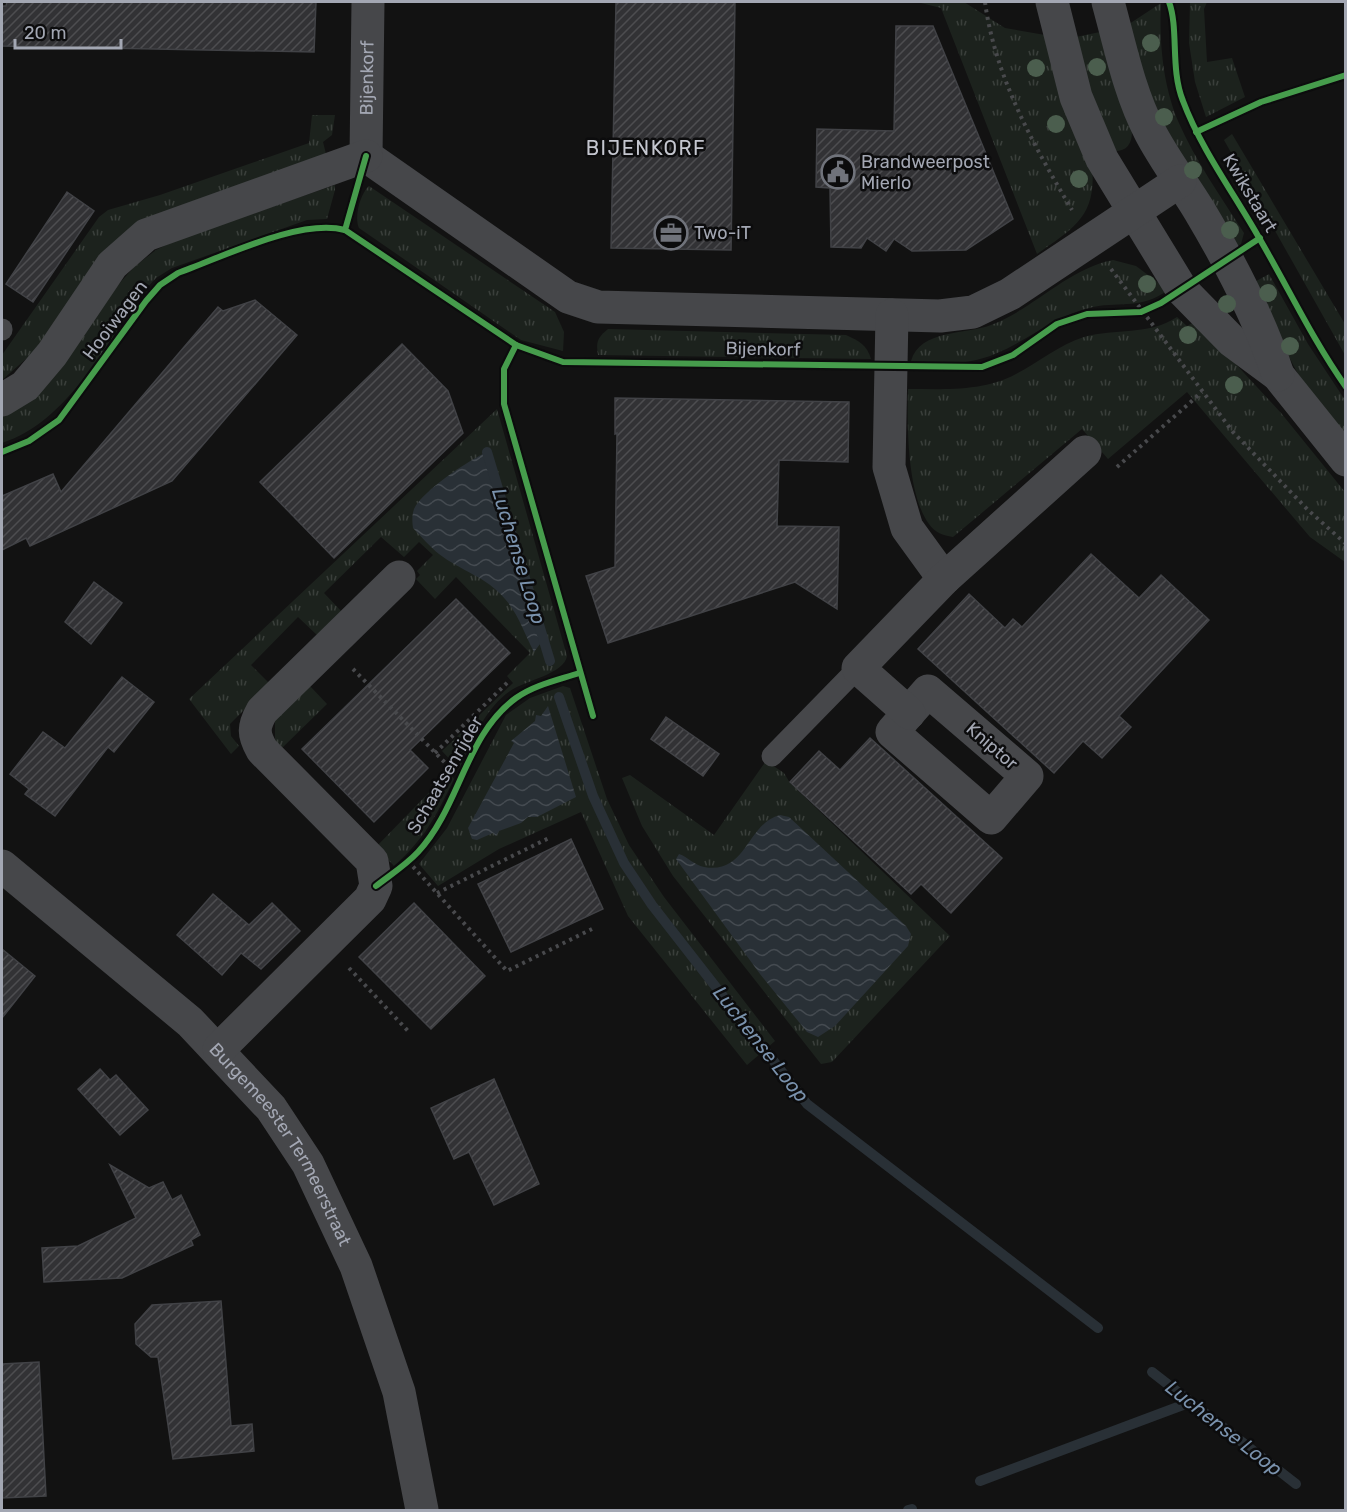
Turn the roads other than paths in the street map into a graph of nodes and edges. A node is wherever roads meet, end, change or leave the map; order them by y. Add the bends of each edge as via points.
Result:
1 (368, 2) edge
2 (1052, 2) edge
3 (1108, 2) edge
4 (366, 156) junction
5 (1180, 181) junction
6 (1134, 213) junction
7 (892, 315) junction
8 (1278, 375) junction
9 (2, 400) edge
10 (1085, 452) dead end
11 (1346, 460) edge
12 (399, 577) dead end
13 (944, 579) junction
14 (858, 669) junction
15 (909, 713) dead end
16 (772, 756) dead end
17 (2, 866) edge
18 (219, 1049) junction
19 (422, 1510) edge

1 - 4 street, Bijenkorf
2 - 6 street via 1076,97 1102,159
3 - 5 street via 1133,93 1150,132
4 - 7 street, Bijenkorf via 568,297 598,308
4 - 9 street, Hooiwagen via 146,236 112,265 52,354 25,386
5 - 6 street, Bijenkorf
5 - 8 street via 1262,328
6 - 7 street, Bijenkorf via 1010,294 973,312
6 - 8 street via 1182,290 1232,341
7 - 13 street via 889,467 907,528
8 - 11 street
10 - 13 street
12 - 18 street via 262,711 255,723 254,736 262,750 372,861 376,886 370,899
13 - 14 street
14 - 15 street
14 - 16 lane
17 - 18 street, Burgemeester Termeerstraat
18 - 19 street, Burgemeester Termeerstraat via 271,1108 308,1164 356,1266 399,1392

